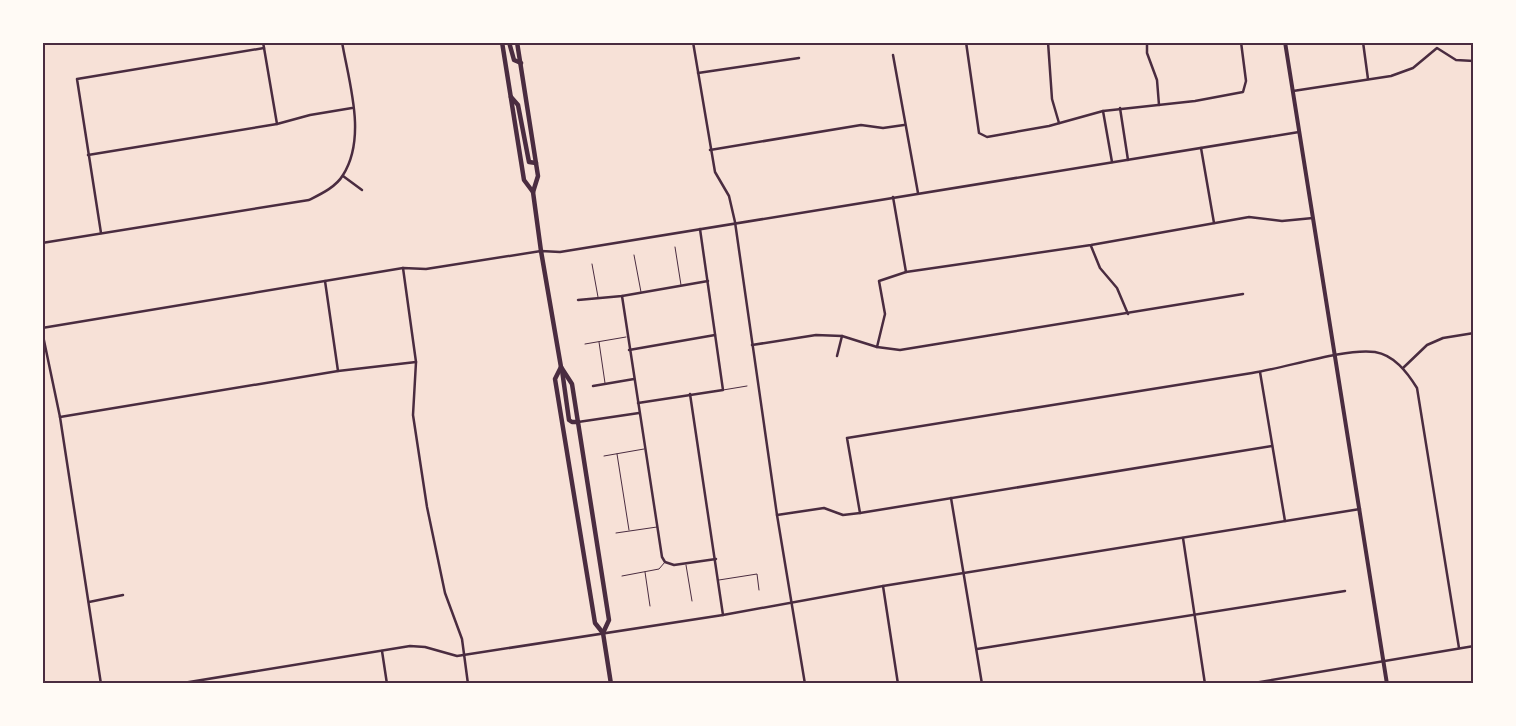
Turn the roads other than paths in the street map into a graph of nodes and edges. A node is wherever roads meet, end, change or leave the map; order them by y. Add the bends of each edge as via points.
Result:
1 (263, 42) edge
2 (342, 42) edge
3 (502, 42) edge
4 (509, 42) edge
5 (517, 42) edge
6 (693, 42) edge
7 (966, 42) edge
8 (1048, 42) edge
9 (1147, 42) edge
10 (1241, 42) edge
11 (1285, 42) edge
12 (1363, 42) edge
13 (1440, 42) edge
14 (264, 48) junction
15 (1437, 48) junction
16 (893, 55) dead end
17 (799, 58) dead end
18 (1474, 61) edge
19 (521, 63) junction
20 (698, 73) junction
21 (1368, 79) junction
22 (1293, 91) junction
23 (510, 95) junction
24 (1159, 105) junction
25 (353, 108) junction
26 (1120, 108) junction
27 (1103, 111) junction
28 (277, 124) junction
29 (1059, 124) junction
30 (904, 125) junction
31 (1299, 132) junction
32 (1201, 148) junction
33 (710, 150) junction
34 (88, 155) junction
35 (1128, 160) junction
36 (1112, 162) junction
37 (536, 163) junction
38 (343, 176) junction
39 (362, 190) dead end
40 (533, 192) junction
41 (918, 193) junction
42 (893, 197) junction
43 (1314, 218) junction
44 (735, 222) junction
45 (1214, 223) junction
46 (700, 229) junction
47 (101, 233) junction
48 (42, 243) edge
49 (1091, 245) junction
50 (675, 248) dead end
51 (542, 251) junction
52 (634, 255) dead end
53 (592, 264) dead end
54 (403, 268) junction
55 (906, 272) junction
56 (325, 281) junction
57 (708, 281) junction
58 (681, 286) junction
59 (641, 292) junction
60 (1243, 294) dead end
61 (622, 296) junction
62 (598, 298) junction
63 (578, 300) dead end
64 (1128, 314) junction
65 (42, 329) edge
66 (1474, 333) edge
67 (715, 335) junction
68 (842, 336) junction
69 (627, 337) junction
70 (599, 342) junction
71 (585, 344) dead end
72 (752, 345) junction
73 (877, 347) junction
74 (629, 350) junction
75 (837, 356) dead end
76 (1336, 356) junction
77 (416, 362) junction
78 (561, 367) junction
79 (1403, 368) junction
80 (338, 371) junction
81 (1260, 372) junction
82 (634, 379) junction
83 (605, 384) junction
84 (592, 386) dead end
85 (748, 386) dead end
86 (723, 390) junction
87 (690, 394) junction
88 (638, 402) junction
89 (639, 413) junction
90 (60, 417) junction
91 (578, 422) junction
92 (1272, 446) junction
93 (645, 449) junction
94 (617, 454) junction
95 (604, 456) dead end
96 (952, 498) junction
97 (1360, 509) junction
98 (860, 513) junction
99 (777, 516) junction
100 (1285, 522) junction
101 (658, 527) junction
102 (629, 530) junction
103 (616, 533) dead end
104 (1183, 538) junction
105 (716, 559) junction
106 (665, 562) junction
107 (686, 564) junction
108 (645, 572) junction
109 (964, 574) junction
110 (622, 576) dead end
111 (718, 581) junction
112 (883, 586) junction
113 (760, 590) dead end
114 (1345, 591) dead end
115 (123, 595) dead end
116 (692, 601) dead end
117 (89, 602) junction
118 (792, 604) junction
119 (650, 606) dead end
120 (723, 615) junction
121 (1194, 615) junction
122 (603, 634) junction
123 (1474, 646) edge
124 (1459, 648) junction
125 (977, 649) junction
126 (382, 651) junction
127 (464, 655) junction
128 (1384, 660) junction
129 (101, 684) edge
130 (177, 684) edge
131 (387, 684) edge
132 (468, 684) edge
133 (611, 684) edge
134 (805, 684) edge
135 (898, 684) edge
136 (982, 684) edge
137 (1205, 684) edge
138 (1248, 684) edge
139 (1387, 684) edge

1 - 14 street
2 - 25 street
3 - 23 main road
4 - 19 main road via 514,60
5 - 19 main road
6 - 20 street
7 - 29 street via 982,136
8 - 29 street via 1052,99
9 - 24 street via 1147,53 1157,80
10 - 24 street via 1246,88 1239,93
11 - 22 street
12 - 21 street
13 - 15 street
14 - 28 street
14 - 34 street via 77,79
15 - 18 street via 1456,60
15 - 21 street via 1413,68 1391,76
16 - 30 street
17 - 20 street
19 - 37 main road
20 - 33 street
21 - 22 street
22 - 31 street
23 - 37 main road via 518,105 528,162
23 - 40 main road via 524,180
24 - 26 street
25 - 28 street
25 - 38 street via 355,137
26 - 27 street
26 - 35 street
27 - 29 street
27 - 36 street
28 - 34 street
30 - 33 street via 883,128 861,125
30 - 41 street
31 - 32 street
31 - 43 street
32 - 35 street
32 - 45 street
33 - 44 street via 715,172 729,196
34 - 47 street
35 - 36 street
36 - 41 street
37 - 40 main road via 538,176
38 - 39 street
38 - 47 street via 309,200
40 - 51 main road
41 - 42 street
42 - 44 street
42 - 55 street
43 - 45 street via 1282,222 1250,217
43 - 76 street
44 - 46 street
44 - 72 street
45 - 49 street
46 - 51 street via 560,252
46 - 57 street
47 - 48 street
49 - 55 street
49 - 64 street via 1100,268 1117,288
50 - 58 lane
51 - 54 street via 426,269
51 - 78 main road
52 - 59 lane
53 - 62 lane
54 - 56 street
54 - 77 street
55 - 73 street via 878,281 885,314
56 - 65 street
56 - 80 street
57 - 58 street
57 - 67 street
58 - 59 street
59 - 61 street
60 - 64 street
61 - 62 street
61 - 69 street
62 - 63 street
64 - 73 street via 900,350
65 - 90 street
66 - 79 street via 1443,338 1427,345
67 - 74 street
67 - 86 street
68 - 72 street via 816,335
68 - 73 street
68 - 75 street
69 - 70 lane
69 - 74 street
70 - 71 lane
70 - 83 lane
72 - 99 street
74 - 82 street
76 - 79 street via 1363,351 1377,353
76 - 81 street
76 - 97 street
77 - 80 street
77 - 127 street via 413,414 427,506 445,593 462,639
78 - 91 main road via 572,384
78 - 91 main road via 569,420
78 - 122 main road via 555,379 595,623
79 - 124 street via 1417,388 1420,402
80 - 90 street
81 - 92 street
81 - 98 street via 847,438
82 - 83 street
82 - 88 street
83 - 84 street
85 - 86 lane
86 - 87 street
87 - 88 street
87 - 105 street
88 - 89 street
89 - 91 street
89 - 93 street
90 - 117 street
91 - 122 main road via 609,620
92 - 96 street
92 - 100 street
93 - 94 lane
93 - 101 street
94 - 95 lane
94 - 102 lane
96 - 98 street
96 - 109 street
97 - 100 street
97 - 128 street
98 - 99 street via 843,515 824,508
99 - 118 street
100 - 104 street
101 - 102 lane
101 - 106 street
102 - 103 lane
104 - 109 street
104 - 121 street
105 - 107 street
105 - 111 street
106 - 107 street
106 - 108 lane via 659,569
107 - 116 lane
108 - 110 lane
108 - 119 lane
109 - 112 street
109 - 125 street
111 - 113 lane via 757,574
111 - 120 street
112 - 118 street
112 - 135 street
114 - 121 street
115 - 117 street
117 - 129 street
118 - 120 street
118 - 134 street
120 - 122 street
121 - 125 street
121 - 137 street
122 - 127 street
122 - 133 main road
123 - 124 street
124 - 128 street
125 - 136 street
126 - 127 street via 419,646 449,656
126 - 130 street
126 - 131 street
127 - 132 street
128 - 138 street
128 - 139 street

